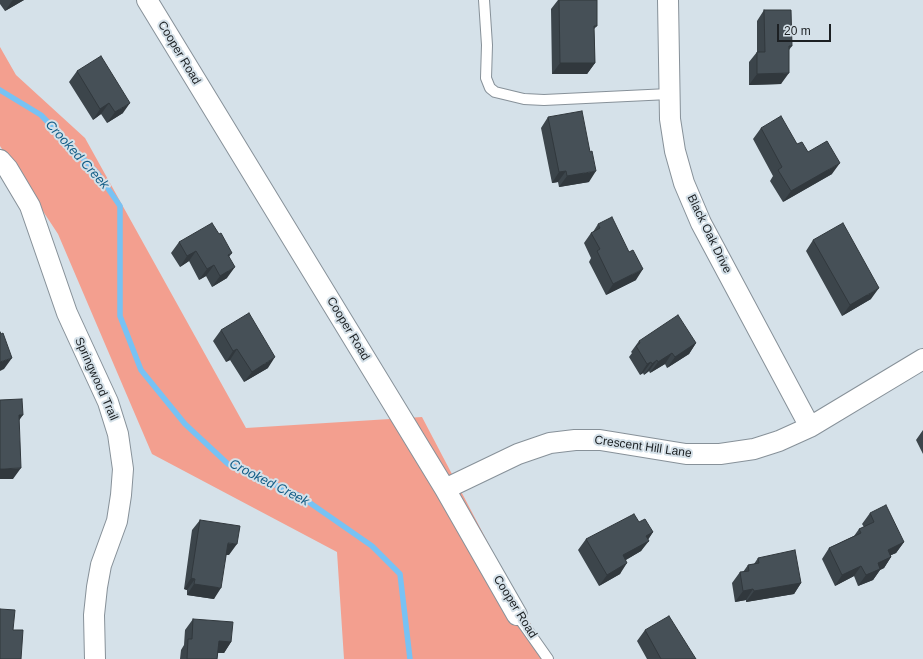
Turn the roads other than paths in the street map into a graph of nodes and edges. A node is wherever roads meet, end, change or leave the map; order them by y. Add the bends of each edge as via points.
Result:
1 (147, 0) edge
2 (484, 0) edge
3 (668, 0) edge
4 (669, 94) junction
5 (0, 160) edge
6 (923, 359) edge
7 (810, 427) junction
8 (445, 489) junction
9 (518, 615) joint
10 (95, 659) edge
11 (548, 659) edge

1 - 8 street, Cooper Road
2 - 4 lane via 486,78 490,88 495,92 524,99 544,100
3 - 4 street, Black Oak Drive
4 - 7 street, Black Oak Drive via 675,151 693,208
5 - 10 street, Springwood Trail via 30,206 67,313 108,402 118,434 122,460 122,495 97,587 94,615
6 - 7 street, Crescent Hill Lane
7 - 8 street, Crescent Hill Lane via 763,447 720,454 686,454 600,440 558,442 518,454
8 - 9 street, Cooper Road
9 - 11 lane, Cooper Road

